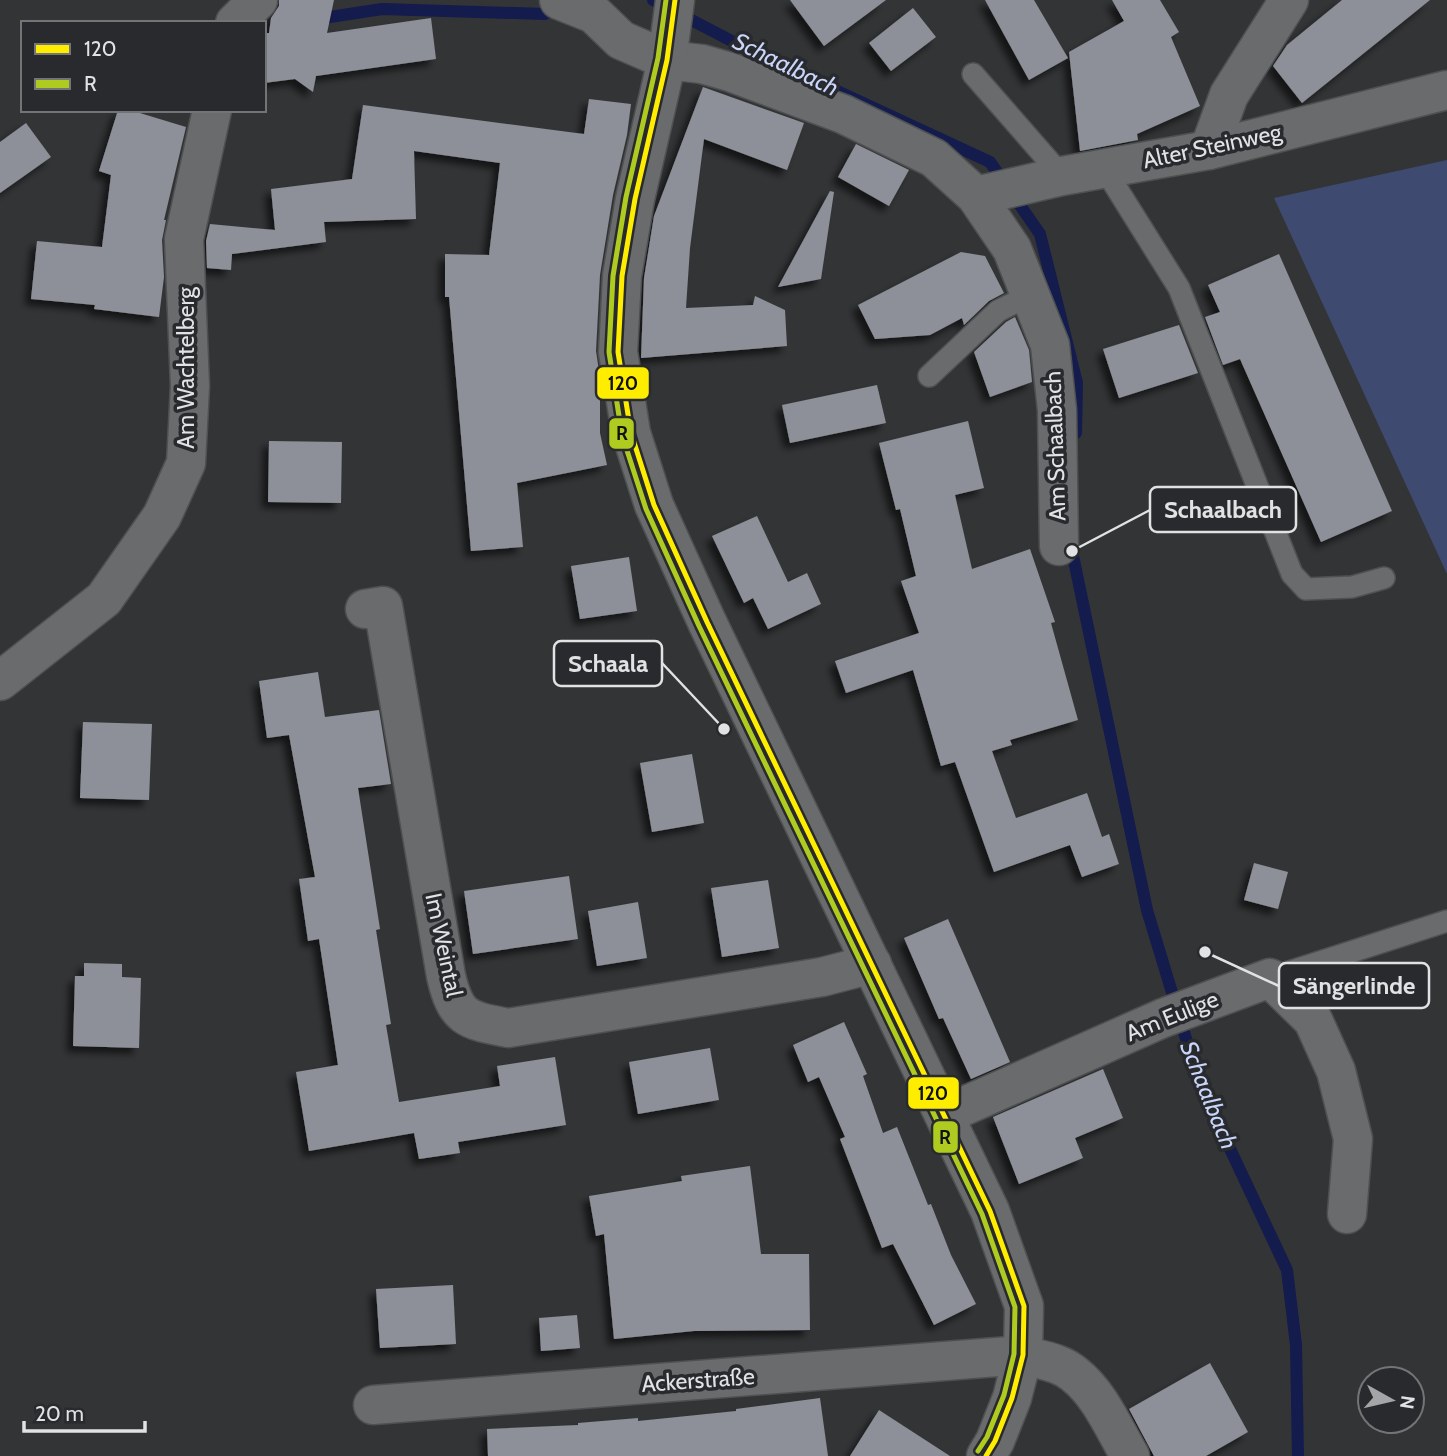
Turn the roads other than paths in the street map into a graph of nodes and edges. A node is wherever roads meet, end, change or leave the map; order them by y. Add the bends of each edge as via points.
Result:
1 (258, 0) edge
2 (559, 0) edge
3 (1289, 0) edge
4 (594, 7) edge
5 (237, 21) edge
6 (671, 29) edge
7 (973, 74) dead end
8 (1447, 90) edge
9 (212, 112) edge
10 (1209, 150) junction
11 (1104, 168) junction
12 (1053, 178) junction
13 (986, 194) junction
14 (1030, 295) junction
15 (929, 376) dead end
16 (1059, 546) dead end
17 (1384, 578) dead end
18 (365, 608) dead end
19 (0, 681) edge
20 (1447, 921) edge
21 (872, 964) junction
22 (1269, 978) junction
23 (944, 1115) junction
24 (1346, 1214) dead end
25 (1023, 1355) junction
26 (373, 1405) dead end
27 (986, 1456) edge
28 (1130, 1456) edge

1 - 5 street
2 - 4 street
3 - 10 street via 1230,96
4 - 6 street, Am Schaalbach via 621,40
6 - 13 street, Am Schaalbach via 702,64 843,114 934,158
6 - 21 street via 622,276 618,352 631,433 654,505
7 - 12 lane
8 - 10 street, Alter Steinweg
9 - 19 street, Am Wachtelberg via 184,239 190,386 186,463 162,516 104,599
10 - 11 street, Alter Steinweg
11 - 12 street, Alter Steinweg
11 - 17 lane via 1179,288 1292,574 1306,589 1352,587
12 - 13 street, Alter Steinweg
13 - 14 street, Am Schaalbach
14 - 15 lane via 998,311
14 - 16 street, Am Schaalbach via 1050,345 1057,410
18 - 21 street, Im Weintal via 383,606 446,976 452,1000 463,1014 509,1028 822,977
20 - 22 lane, Am Eulige
21 - 23 street
22 - 23 street, Am Eulige via 1163,1018
22 - 24 street via 1313,1020 1336,1071 1353,1139
23 - 25 street via 990,1211 1024,1306
25 - 26 street, Ackerstraße
25 - 27 street via 1012,1398
25 - 28 street, Ackerstraße via 1074,1373 1093,1394

